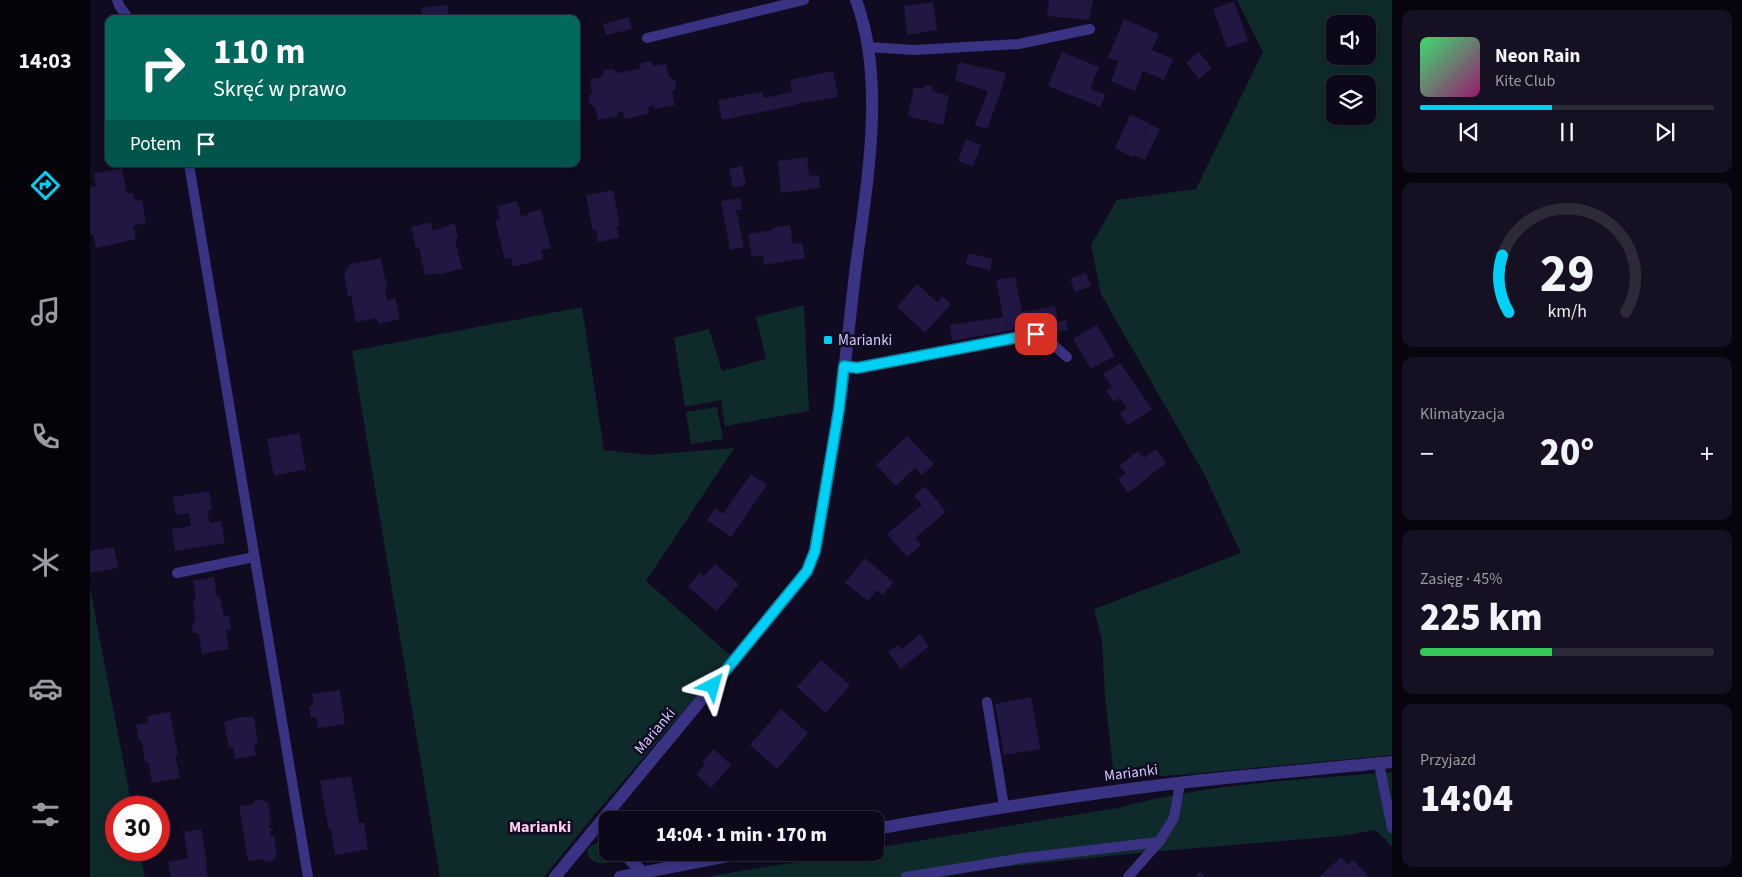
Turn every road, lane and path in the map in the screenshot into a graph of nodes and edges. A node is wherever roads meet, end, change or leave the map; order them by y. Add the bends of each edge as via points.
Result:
1 (117, 0) edge
2 (804, 0) edge
3 (856, 0) edge
4 (126, 15) edge
5 (1090, 29) dead end
6 (647, 38) dead end
7 (868, 48) junction
8 (189, 167) edge
9 (1067, 357) dead end
10 (844, 366) junction
11 (254, 557) junction
12 (177, 573) dead end
13 (987, 702) dead end
14 (1386, 763) edge
15 (1180, 783) junction
16 (618, 801) junction
17 (1004, 806) junction
18 (616, 811) edge
19 (884, 827) edge
20 (1392, 828) edge
21 (1159, 842) junction
22 (632, 861) edge
23 (701, 861) edge
24 (642, 872) junction
25 (308, 877) edge
26 (555, 877) edge
27 (620, 877) edge
28 (906, 877) edge
29 (1128, 877) edge

1 - 4 lane
2 - 6 lane
3 - 7 street, Marianki
5 - 7 lane via 1019,44 914,50
7 - 10 street, Marianki via 872,102 868,184
8 - 11 lane
9 - 10 lane via 1036,334 857,368
10 - 16 street, Marianki via 815,551 807,571
11 - 12 lane
11 - 25 lane
13 - 17 lane
14 - 15 street, Marianki
14 - 20 lane
15 - 17 street, Marianki
15 - 21 lane via 1174,818
16 - 18 street, Marianki
16 - 26 street, Marianki
17 - 19 street, Marianki
21 - 28 lane via 1023,858
21 - 29 lane
22 - 24 street
23 - 24 street
24 - 27 street

